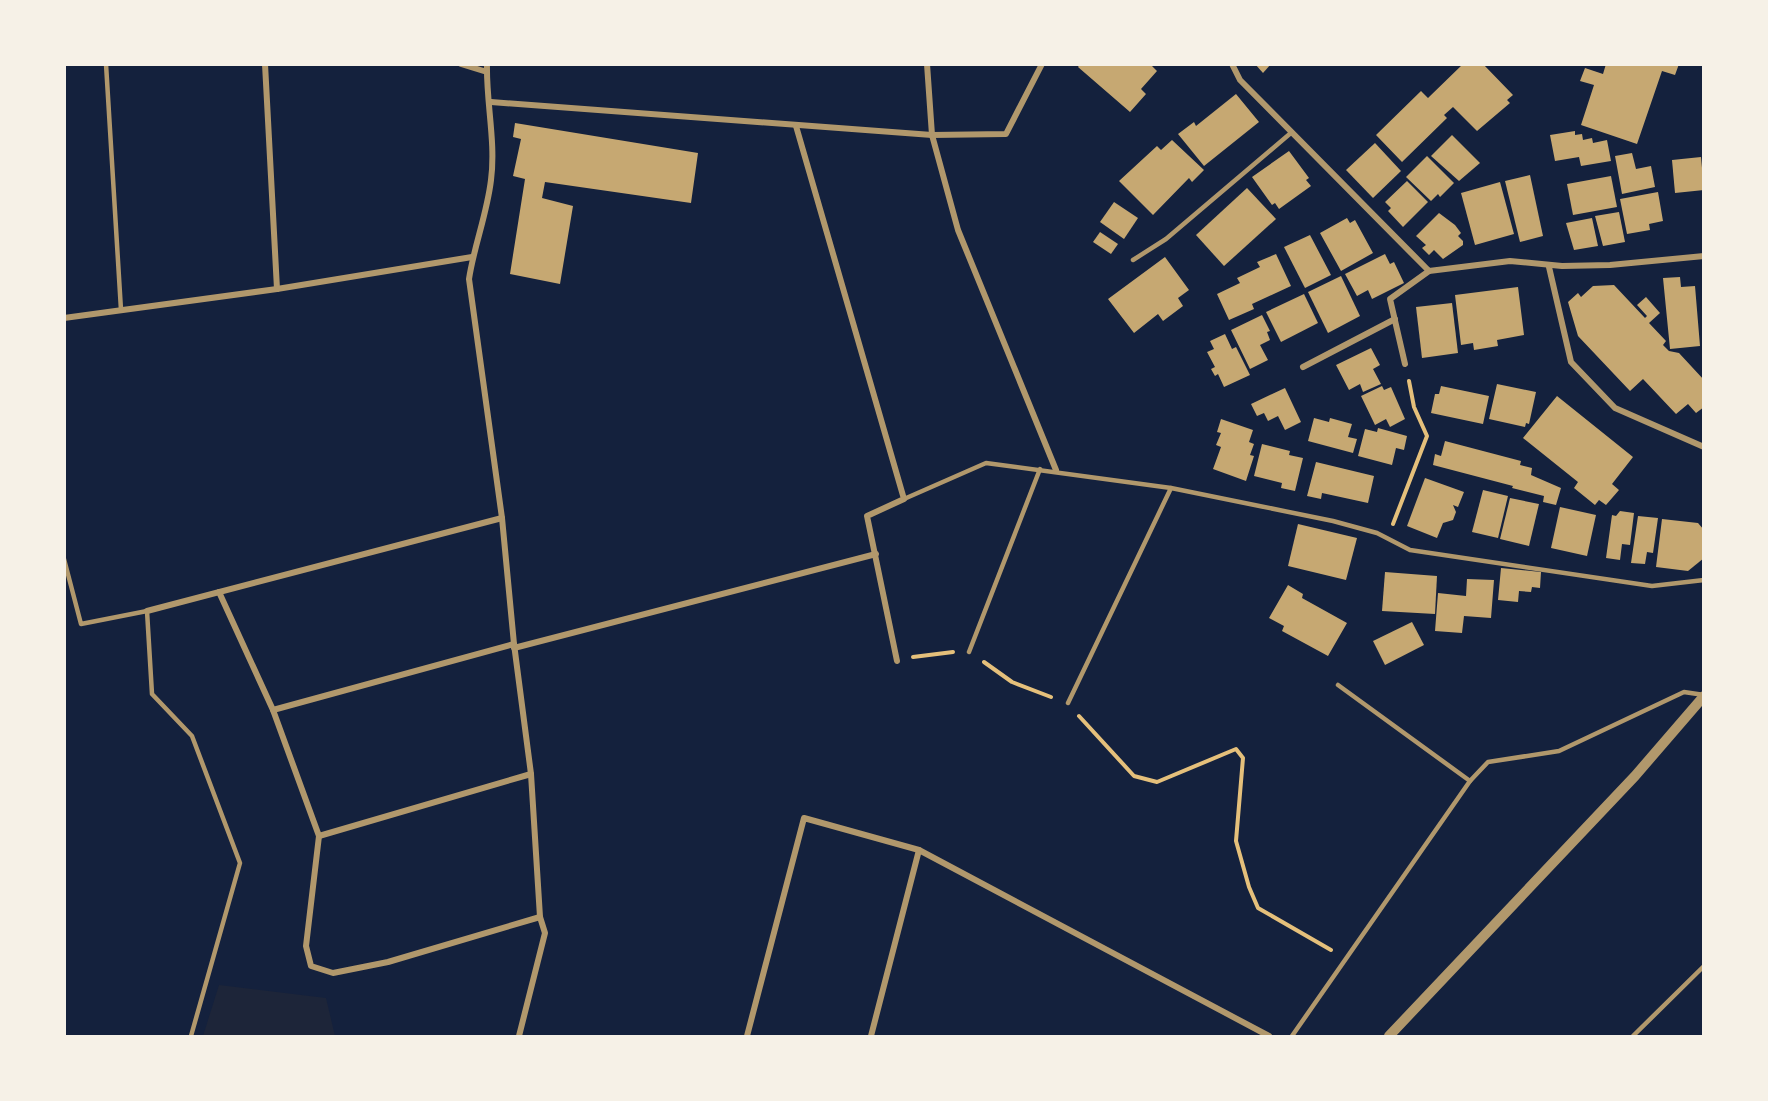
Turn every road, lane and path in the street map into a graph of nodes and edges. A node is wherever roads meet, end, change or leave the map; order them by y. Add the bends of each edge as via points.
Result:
1 (106, 64) edge
2 (265, 64) edge
3 (461, 64) edge
4 (927, 64) edge
5 (1042, 64) edge
6 (1232, 64) edge
7 (487, 68) edge
8 (491, 102) junction
9 (796, 126) junction
10 (1292, 132) junction
11 (932, 135) junction
12 (1704, 256) edge
13 (472, 257) junction
14 (1133, 260) dead end
15 (1549, 267) junction
16 (1429, 271) junction
17 (277, 289) junction
18 (121, 310) junction
19 (64, 318) edge
20 (1395, 319) junction
21 (1405, 364) joint
22 (1304, 367) dead end
23 (1704, 447) edge
24 (1040, 469) junction
25 (1056, 471) junction
26 (1171, 488) junction
27 (904, 499) junction
28 (502, 518) junction
29 (1388, 538) junction
30 (876, 554) junction
31 (64, 559) edge
32 (1704, 580) edge
33 (219, 592) junction
34 (147, 611) junction
35 (514, 646) junction
36 (969, 652) junction
37 (897, 661) joint
38 (1338, 685) dead end
39 (1704, 695) edge
40 (1068, 703) junction
41 (273, 710) junction
42 (531, 774) junction
43 (1470, 781) junction
44 (319, 836) junction
45 (919, 850) junction
46 (540, 917) junction
47 (1346, 958) junction
48 (1704, 966) edge
49 (190, 1036) edge
50 (519, 1036) edge
51 (747, 1036) edge
52 (871, 1036) edge
53 (1269, 1036) edge
54 (1292, 1036) edge
55 (1389, 1036) edge
56 (1633, 1036) edge

1 - 18 lane
2 - 17 street
3 - 7 street
4 - 11 street
5 - 11 street via 1006,135
6 - 10 street via 1240,80
7 - 8 street
8 - 9 street
8 - 13 street via 491,180
9 - 11 street
9 - 27 street
10 - 14 lane via 1166,238
10 - 16 street
11 - 25 street via 958,230
12 - 15 street
13 - 17 street
13 - 28 street via 469,279
15 - 16 street via 1510,261
15 - 23 street via 1571,363 1615,408
16 - 20 street via 1390,299
17 - 18 street
18 - 19 street
20 - 21 street
20 - 22 street
21 - 29 path via 1414,407 1427,436
24 - 25 lane
24 - 27 lane via 986,463
24 - 36 lane
25 - 26 lane
26 - 29 lane via 1333,521
26 - 40 lane
27 - 30 street via 867,516
28 - 33 street
28 - 35 street
29 - 32 lane via 1410,550 1652,586
30 - 35 street
30 - 37 street
31 - 34 lane via 81,624
33 - 34 street
33 - 41 street
34 - 49 lane via 152,694 192,736 240,863
35 - 41 street
35 - 42 street
36 - 37 path via 939,652
36 - 40 path via 1012,682
38 - 43 lane
39 - 43 lane via 1684,692 1559,751 1488,762
39 - 55 street via 1635,776
40 - 47 path via 1134,776 1157,782 1236,749 1243,758 1236,841 1258,908
41 - 44 street
42 - 44 street
42 - 46 street
43 - 47 lane
44 - 46 street via 306,946 311,966 333,973 388,962
45 - 51 street via 804,818
45 - 52 street
45 - 53 street
46 - 50 street via 545,933
47 - 54 lane
48 - 56 lane

